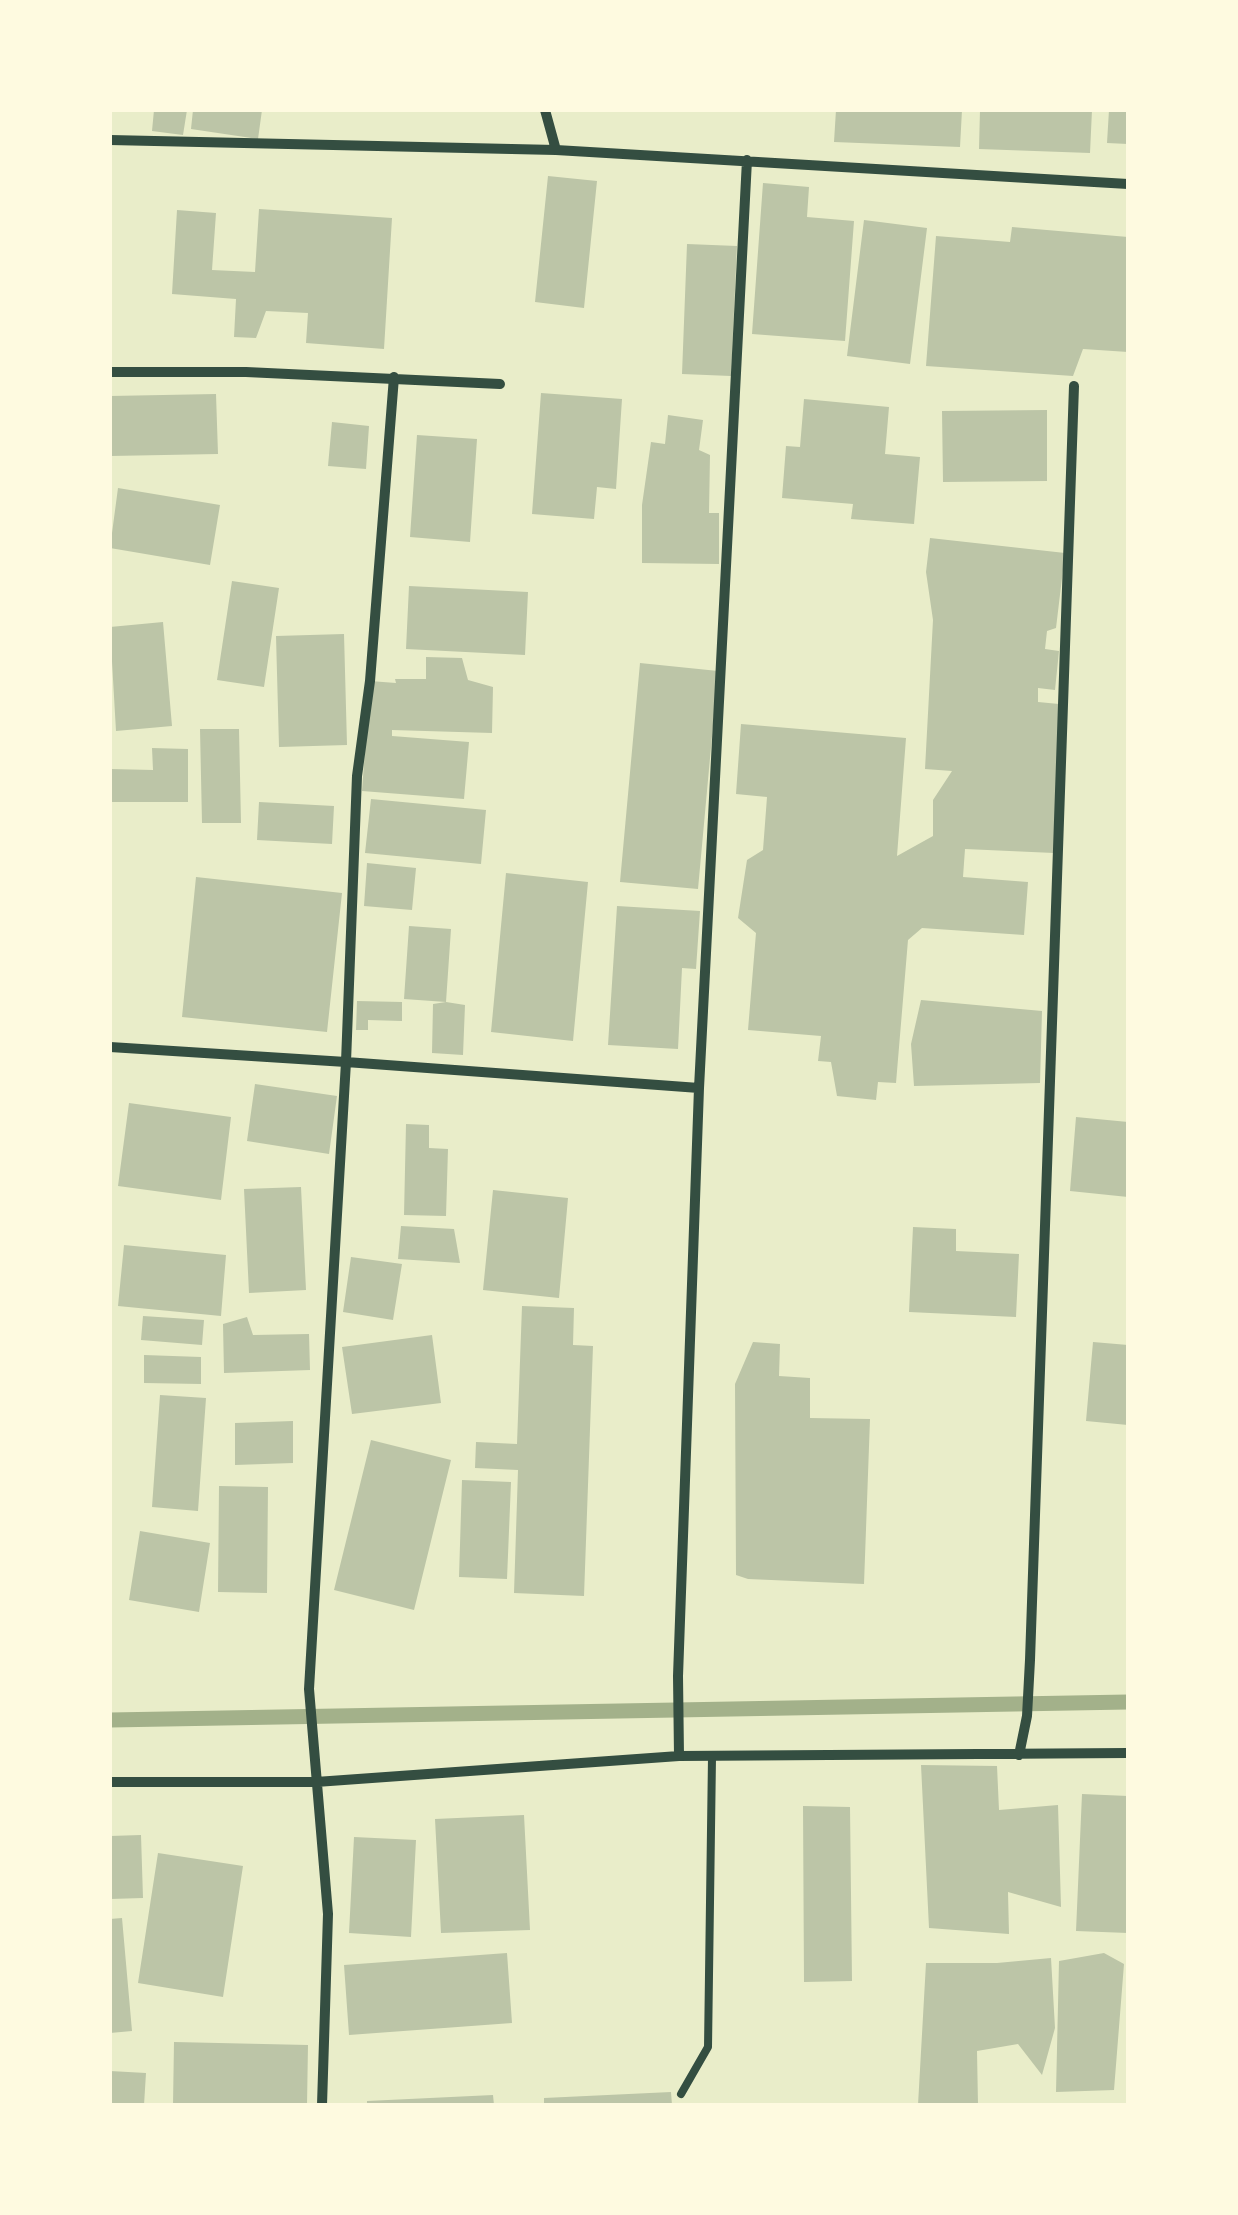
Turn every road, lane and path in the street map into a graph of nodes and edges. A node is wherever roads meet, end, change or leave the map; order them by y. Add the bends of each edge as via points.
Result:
1 (545, 110) edge
2 (110, 140) edge
3 (556, 150) junction
4 (747, 160) junction
5 (1128, 184) edge
6 (110, 372) edge
7 (394, 376) junction
8 (500, 384) dead end
9 (1074, 386) dead end
10 (110, 1046) edge
11 (346, 1062) junction
12 (699, 1088) junction
13 (1128, 1752) edge
14 (1019, 1755) junction
15 (680, 1756) junction
16 (712, 1757) junction
17 (110, 1782) edge
18 (316, 1782) junction
19 (681, 2094) dead end
20 (322, 2105) edge

1 - 3 street
2 - 3 street
3 - 4 street
4 - 5 street
4 - 12 street
6 - 7 street
7 - 8 street
7 - 11 street via 358,776
9 - 14 street via 1030,1660
10 - 11 street
11 - 12 street
11 - 18 street via 309,1690
12 - 15 street
13 - 14 street
14 - 16 street
15 - 16 street
15 - 18 street
16 - 19 lane via 708,2047
17 - 18 street
18 - 20 street via 328,1914

